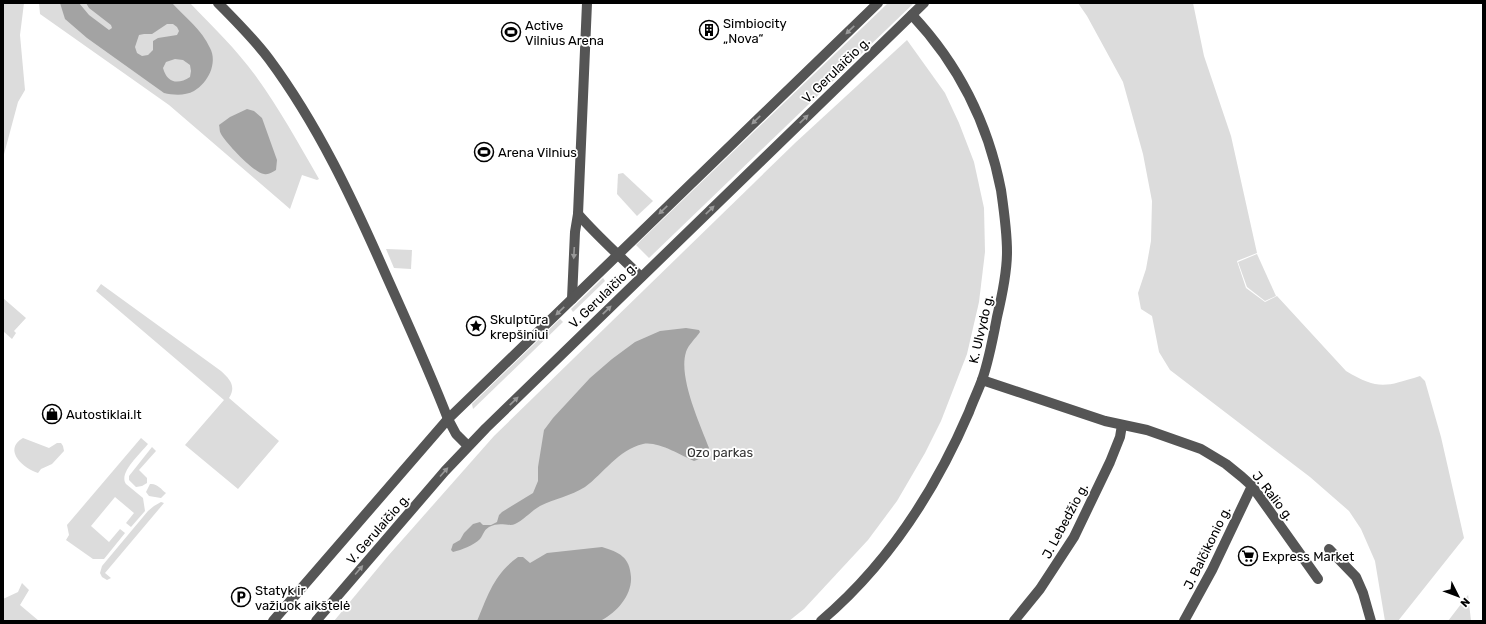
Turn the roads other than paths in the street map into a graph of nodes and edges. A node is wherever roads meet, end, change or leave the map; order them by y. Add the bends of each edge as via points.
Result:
1 (218, 3) edge
2 (587, 3) edge
3 (878, 3) edge
4 (924, 3) edge
5 (912, 15) junction
6 (578, 214) junction
7 (618, 254) junction
8 (641, 277) junction
9 (572, 299) junction
10 (982, 380) junction
11 (448, 419) junction
12 (1122, 424) junction
13 (468, 446) junction
14 (1252, 486) junction
15 (1330, 549) dead end
16 (1318, 579) dead end
17 (273, 621) edge
18 (316, 621) edge
19 (821, 621) edge
20 (1014, 621) edge
21 (1184, 621) edge
22 (1371, 621) edge

1 - 11 street via 255,42 281,76 340,176 372,242
2 - 6 street
3 -> 7 street, V. Gerulaičio g.
4 - 5 street, V. Gerulaičio g.
8 -> 5 street, V. Gerulaičio g.
5 - 10 street, K. Ulvydo g. via 951,63 973,102 997,171 1005,214 1007,252 1002,292
6 - 7 street via 596,235
6 -> 9 street
7 - 8 street
7 - 9 street, V. Gerulaičio g.
13 -> 8 street, V. Gerulaičio g.
9 -> 11 street, V. Gerulaičio g.
10 - 12 street, J. Ralio g. via 1105,421
10 - 19 street, K. Ulvydo g. via 956,442 929,493 902,533 863,581
11 - 13 street via 456,434
11 - 17 street, V. Gerulaičio g.
12 - 14 street, J. Ralio g. via 1201,449 1226,464
12 - 20 street, J. Lebedžio g. via 1120,437 1110,462 1074,537 1040,589
18 -> 13 street, V. Gerulaičio g.
14 - 16 street, J. Ralio g.
14 - 21 street, J. Balčikonio g. via 1212,570
15 - 22 street via 1356,577

